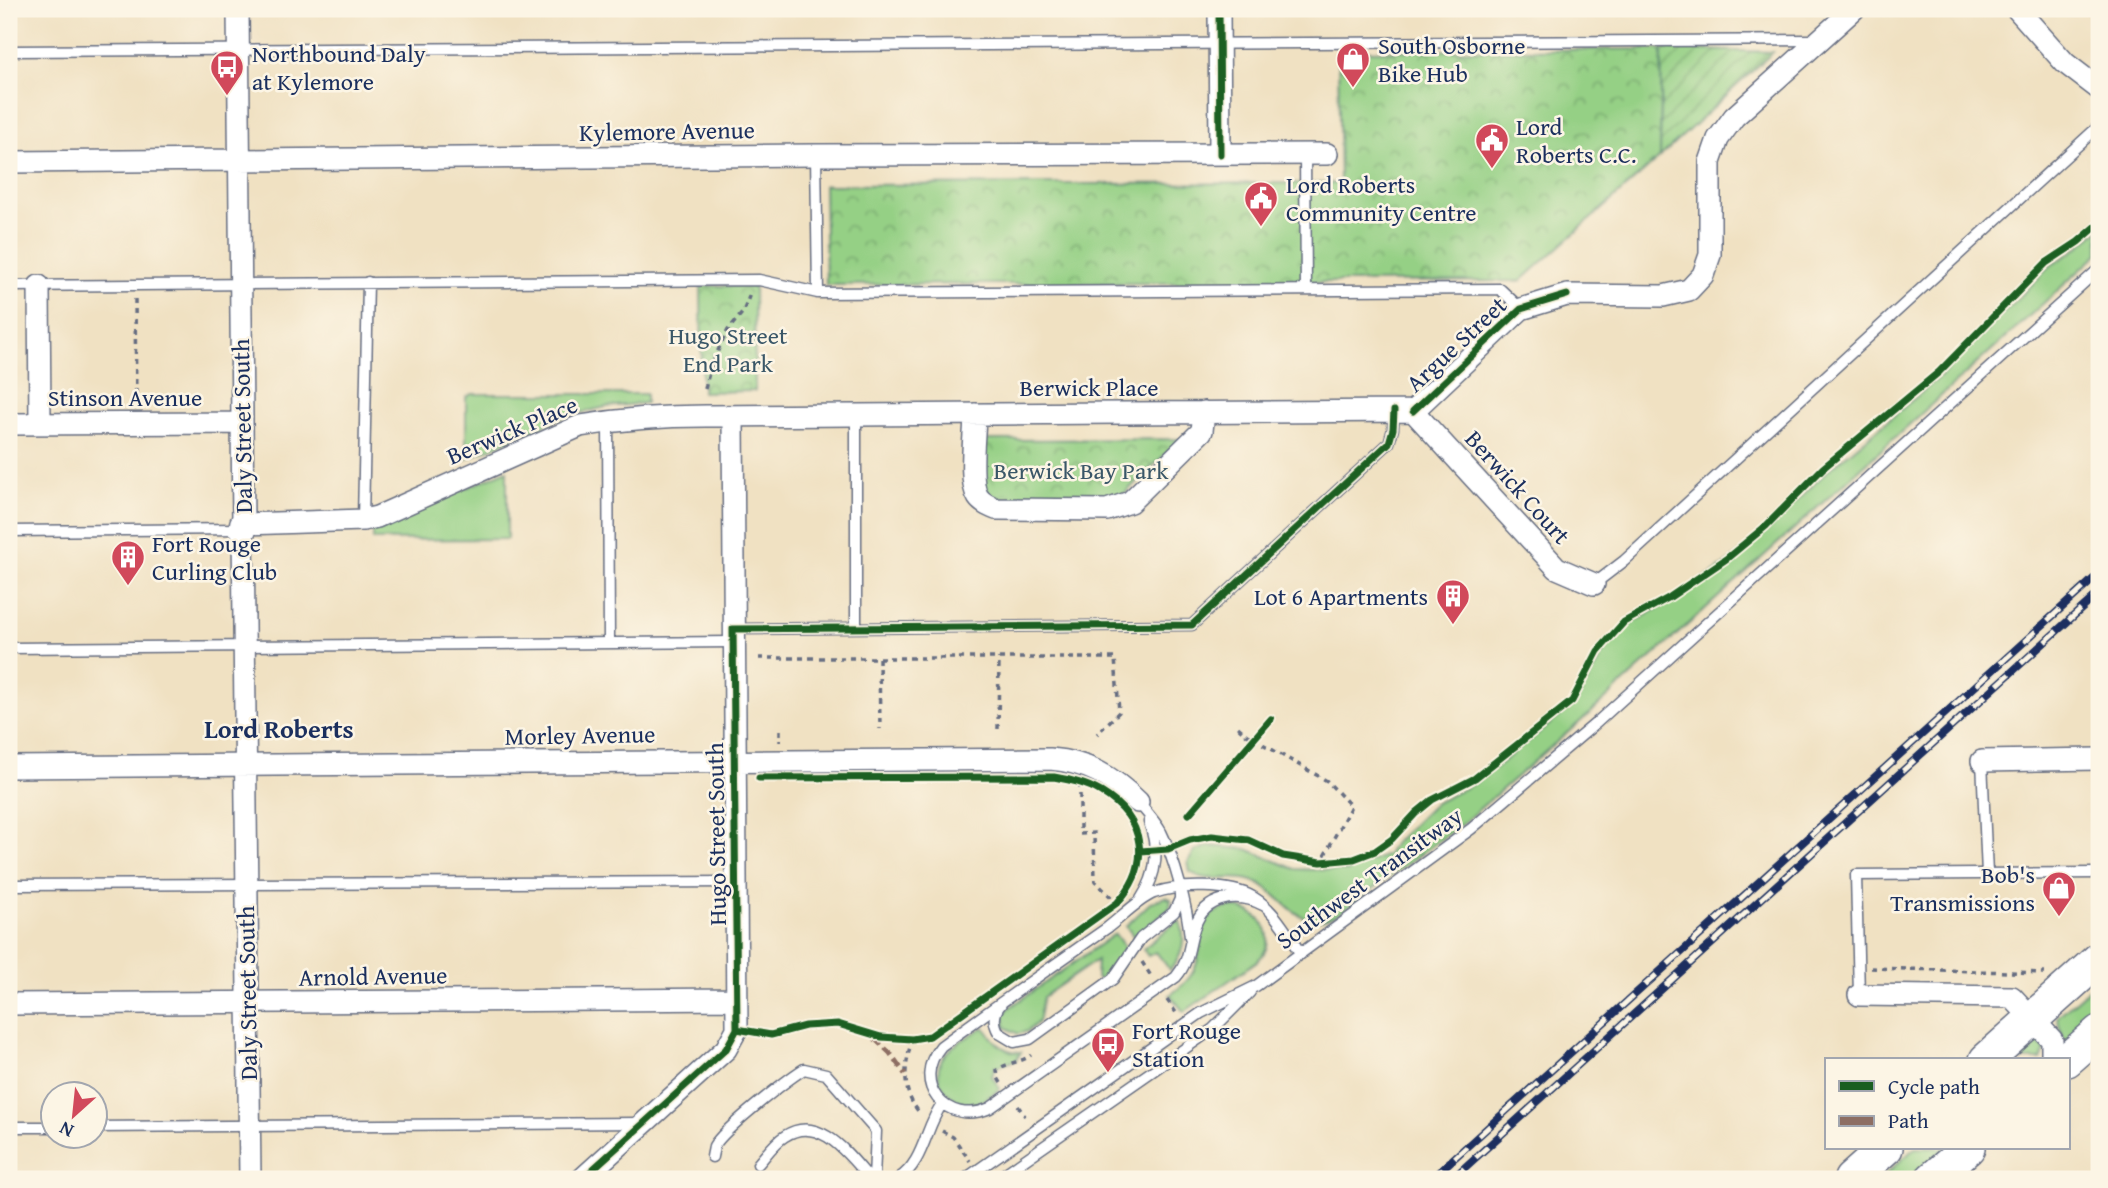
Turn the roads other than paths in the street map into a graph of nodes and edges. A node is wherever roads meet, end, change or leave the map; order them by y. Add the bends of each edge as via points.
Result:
1 (238, 9) edge
2 (1219, 9) edge
3 (1854, 9) edge
4 (2017, 9) edge
5 (1819, 40) junction
6 (1219, 42) junction
7 (238, 49) junction
8 (9, 51) edge
9 (2099, 89) edge
10 (2099, 126) edge
11 (1220, 154) junction
12 (1305, 154) junction
13 (1327, 154) dead end
14 (816, 155) junction
15 (9, 162) edge
16 (239, 162) junction
17 (2099, 268) edge
18 (368, 282) junction
19 (241, 285) junction
20 (9, 286) edge
21 (39, 286) junction
22 (1306, 290) junction
23 (818, 293) junction
24 (1521, 309) junction
25 (1404, 411) junction
26 (1204, 412) junction
27 (856, 414) junction
28 (975, 414) junction
29 (733, 416) junction
30 (608, 421) junction
31 (242, 423) junction
32 (9, 424) edge
33 (40, 424) junction
34 (363, 520) junction
35 (243, 527) junction
36 (9, 531) edge
37 (1594, 584) joint
38 (856, 627) junction
39 (734, 635) junction
40 (609, 642) junction
41 (245, 645) junction
42 (9, 648) edge
43 (736, 759) junction
44 (2099, 759) edge
45 (1982, 761) joint
46 (246, 766) junction
47 (9, 767) edge
48 (1138, 802) junction
49 (2099, 873) edge
50 (1987, 874) junction
51 (737, 882) junction
52 (246, 883) junction
53 (9, 885) edge
54 (1180, 889) junction
55 (1263, 905) junction
56 (1132, 909) junction
57 (1191, 943) junction
58 (1301, 954) junction
59 (2090, 967) edge
60 (1256, 986) junction
61 (1859, 995) joint
62 (737, 999) junction
63 (1003, 1001) junction
64 (9, 1004) edge
65 (248, 1004) junction
66 (2033, 1019) junction
67 (2099, 1032) edge
68 (1988, 1058) edge
69 (2052, 1058) edge
70 (2069, 1058) edge
71 (942, 1104) junction
72 (643, 1124) junction
73 (108, 1126) edge
74 (249, 1126) junction
75 (9, 1127) edge
76 (38, 1127) edge
77 (1884, 1150) edge
78 (1966, 1150) edge
79 (712, 1157) dead end
80 (758, 1164) dead end
81 (250, 1179) edge
82 (582, 1179) edge
83 (872, 1179) edge
84 (898, 1179) edge
85 (965, 1179) edge
86 (997, 1179) edge
87 (1851, 1179) edge
88 (1932, 1179) edge

1 - 7 street, Daly Street South
2 - 6 street
3 - 5 street, Argue Street
4 - 9 street via 2065,63
5 - 6 lane
5 - 24 street, Argue Street via 1734,117 1718,139 1710,162 1710,255 1703,275 1689,290 1663,296 1567,295
6 - 7 lane
6 - 11 street
7 - 8 lane
7 - 16 street, Daly Street South
10 - 37 lane
11 - 12 street, Kylemore Avenue
11 - 14 street, Kylemore Avenue
12 - 13 street, Kylemore Avenue
12 - 22 lane
14 - 16 street, Kylemore Avenue
14 - 23 lane
15 - 16 street, Kylemore Avenue
16 - 19 street, Daly Street South
17 - 58 lane, Southwest Transitway via 1595,724 1471,830
18 - 19 lane
18 - 23 lane via 753,281
18 - 34 lane
19 - 21 lane
19 - 31 street, Daly Street South
20 - 21 lane
21 - 33 street
22 - 23 lane
22 - 24 lane via 1500,289
24 - 25 street, Argue Street
25 - 26 street, Berwick Place
25 - 37 street, Berwick Court via 1557,568
25 - 38 lane via 1389,443 1192,625
26 - 28 street, Berwick Place
26 - 28 street via 1202,431 1130,502 1107,510 996,509 984,504 974,484
27 - 28 street, Berwick Place
27 - 29 street, Berwick Place
27 - 38 lane
29 - 30 street, Berwick Place
29 - 39 street, Hugo Street South
30 - 34 street, Berwick Place via 580,426
30 - 40 lane
31 - 33 street, Stinson Avenue
31 - 35 street, Daly Street South
32 - 33 street, Stinson Avenue
34 - 35 street, Berwick Place
35 - 36 lane
35 - 41 street, Daly Street South
38 - 39 lane
39 - 40 lane
39 - 43 street, Hugo Street South
40 - 41 lane
41 - 42 lane
41 - 46 street, Daly Street South
43 - 46 street, Morley Avenue
43 - 48 street, Morley Avenue via 1067,760 1098,770
43 - 51 street, Hugo Street South
44 - 45 street
45 - 50 lane
46 - 47 street, Morley Avenue
46 - 52 street, Daly Street South
48 - 54 lane via 1161,832
48 - 56 lane via 1155,838 1156,865 1148,889
49 - 50 lane
50 - 61 lane via 1856,875
51 - 52 lane
51 - 62 street, Hugo Street South
52 - 53 lane
52 - 65 street, Daly Street South
54 - 55 lane via 1227,888
54 - 56 lane via 1156,892
54 - 57 lane
54 - 63 lane via 1174,912 1141,939 1113,979 1030,1039 1014,1042 999,1033 995,1014
55 - 57 lane via 1244,898 1216,901 1198,919
55 - 58 lane
56 - 63 lane
57 - 71 lane via 1186,962 1170,983 990,1108 969,1114
58 - 60 lane, Southwest Transitway
59 - 66 main road
60 - 85 lane, Southwest Transitway via 1201,1013
60 - 86 lane, Southwest Transitway via 1213,1029
61 - 66 street via 2012,997
62 - 65 street, Arnold Avenue
62 - 72 street, Hugo Street South via 737,1029 726,1049
63 - 71 lane via 936,1053 930,1080
64 - 65 street, Arnold Avenue
65 - 74 street, Daly Street South
66 - 68 main road
66 - 69 street via 2052,1040
67 - 70 main road
71 - 84 lane via 914,1165
72 - 74 lane
72 - 82 street
73 - 74 lane
74 - 81 street, Daly Street South
75 - 76 lane
77 - 87 main road
78 - 88 main road
79 - 83 lane via 714,1147 728,1131 804,1069 826,1074 876,1131
80 - 83 lane via 785,1136 811,1130 837,1143

